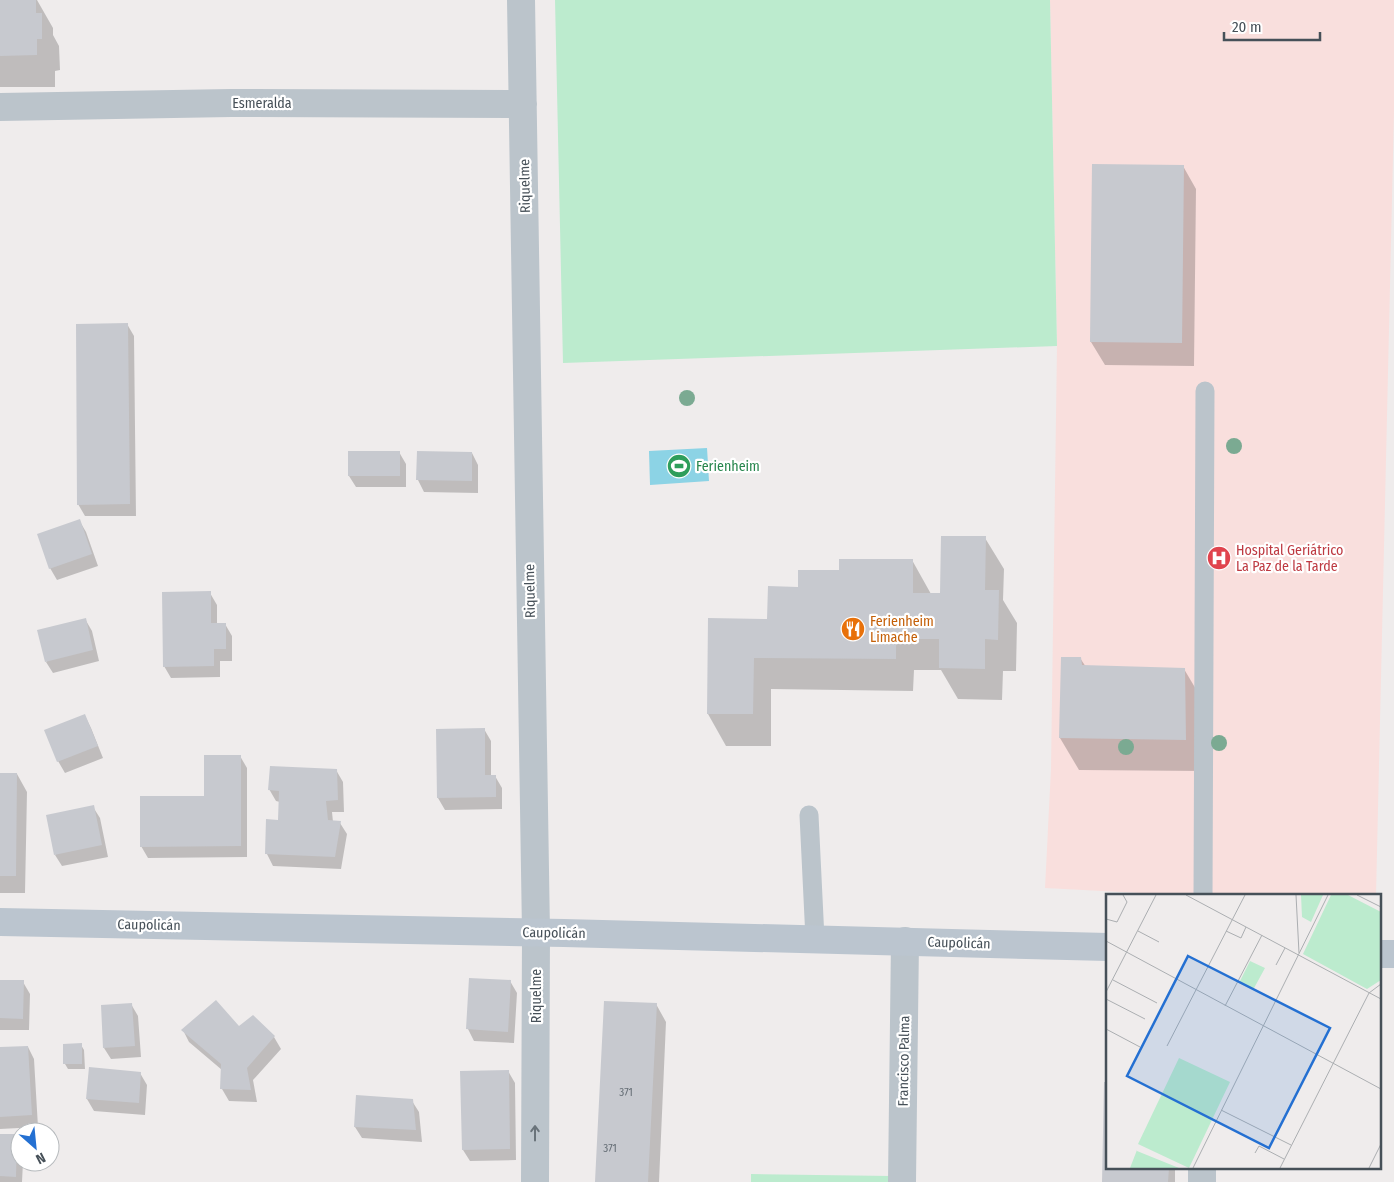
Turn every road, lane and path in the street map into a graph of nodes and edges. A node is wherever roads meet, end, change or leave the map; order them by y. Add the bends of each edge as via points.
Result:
1 (521, 0) edge
2 (523, 104) junction
3 (0, 108) edge
4 (1205, 391) dead end
5 (809, 815) dead end
6 (1203, 894) edge
7 (0, 922) edge
8 (536, 932) junction
9 (815, 939) junction
10 (905, 941) junction
11 (1106, 947) edge
12 (535, 1182) edge
13 (902, 1182) edge

1 - 2 street, Riquelme
2 - 3 street, Esmeralda via 231,103
2 - 8 street, Riquelme
4 - 6 lane
5 - 9 lane
7 - 8 street, Caupolicán
8 - 9 street, Caupolicán
12 -> 8 street, Riquelme
9 - 10 street, Caupolicán
10 - 11 street, Caupolicán
10 - 13 street, Francisco Palma

